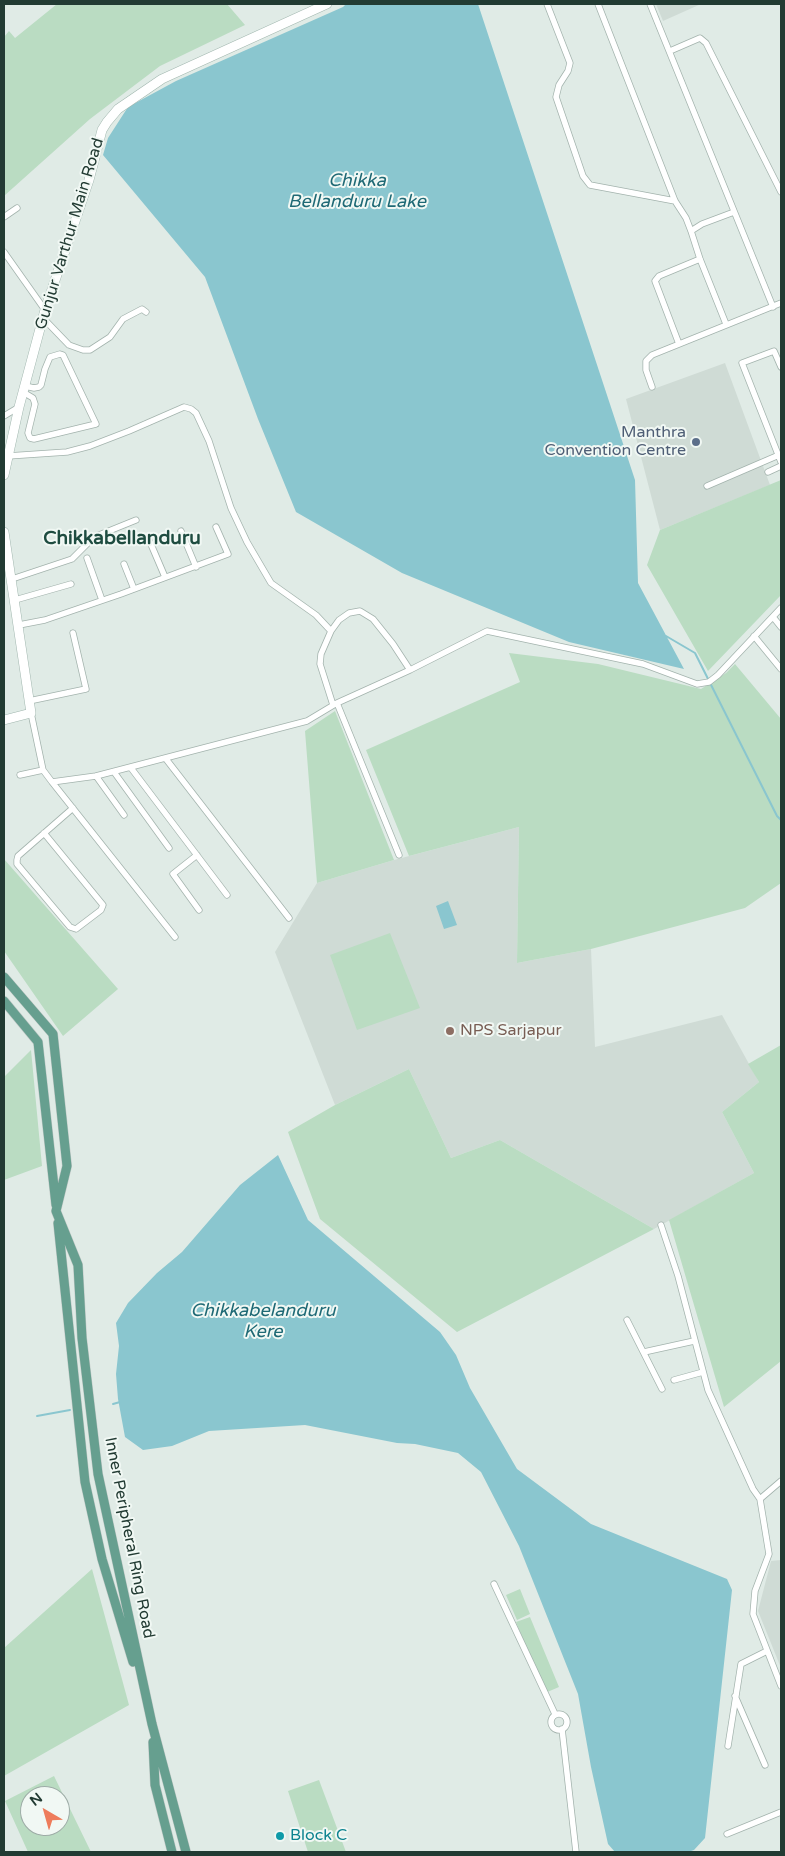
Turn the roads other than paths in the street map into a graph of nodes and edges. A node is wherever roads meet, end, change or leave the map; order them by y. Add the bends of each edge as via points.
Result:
1 (327, 4) edge
2 (547, 4) edge
3 (598, 4) edge
4 (650, 4) edge
5 (670, 51) junction
6 (781, 192) edge
7 (675, 201) junction
8 (18, 208) dead end
9 (734, 212) junction
10 (4, 217) edge
11 (692, 231) junction
12 (4, 252) edge
13 (700, 259) junction
14 (781, 304) edge
15 (772, 307) junction
16 (146, 312) dead end
17 (44, 314) junction
18 (726, 324) junction
19 (679, 344) junction
20 (781, 367) edge
21 (652, 387) dead end
22 (24, 389) junction
23 (19, 407) junction
24 (4, 416) edge
25 (778, 455) junction
26 (8, 456) junction
27 (781, 462) edge
28 (781, 466) edge
29 (768, 472) dead end
30 (4, 475) edge
31 (707, 486) dead end
32 (136, 520) dead end
33 (216, 527) dead end
34 (181, 531) dead end
35 (4, 534) edge
36 (150, 542) dead end
37 (86, 558) dead end
38 (124, 564) dead end
39 (196, 567) junction
40 (165, 577) junction
41 (12, 579) junction
42 (71, 584) dead end
43 (134, 589) junction
44 (15, 600) junction
45 (102, 600) junction
46 (781, 608) edge
47 (773, 616) junction
48 (19, 625) junction
49 (781, 627) edge
50 (331, 631) junction
51 (73, 633) dead end
52 (754, 636) junction
53 (781, 669) edge
54 (410, 670) junction
55 (29, 701) junction
56 (335, 704) junction
57 (32, 713) junction
58 (4, 720) edge
59 (166, 759) junction
60 (131, 768) junction
61 (43, 770) junction
62 (114, 772) junction
63 (20, 775) dead end
64 (96, 776) junction
65 (52, 782) junction
66 (73, 808) junction
67 (124, 815) dead end
68 (44, 833) junction
69 (169, 848) dead end
70 (197, 855) junction
71 (399, 855) dead end
72 (227, 895) dead end
73 (199, 910) dead end
74 (290, 918) dead end
75 (175, 937) dead end
76 (4, 977) edge
77 (4, 1002) edge
78 (56, 1211) junction
79 (661, 1225) dead end
80 (627, 1320) dead end
81 (694, 1340) junction
82 (644, 1352) junction
83 (703, 1372) junction
84 (674, 1380) dead end
85 (662, 1389) dead end
86 (781, 1481) edge
87 (760, 1499) junction
88 (494, 1584) dead end
89 (767, 1651) junction
90 (781, 1686) edge
91 (735, 1696) junction
92 (555, 1714) junction
93 (152, 1724) junction
94 (562, 1729) junction
95 (728, 1746) dead end
96 (765, 1765) dead end
97 (781, 1812) edge
98 (727, 1834) dead end
99 (172, 1852) edge
100 (186, 1852) edge
101 (576, 1852) edge

1 - 17 main road, Gunjur Varthur Main Road via 162,79 118,109 102,130 89,180
2 - 7 street via 570,63 556,97 583,176 590,185
3 - 7 street
4 - 5 street
5 - 6 street via 700,38 706,43
5 - 9 street
7 - 11 street
8 - 10 street
9 - 11 street
9 - 15 street
11 - 13 street
12 - 17 street
13 - 18 street
13 - 19 street via 659,276 655,281
14 - 15 street
15 - 18 street
16 - 17 street via 142,309 123,319 103,344 90,350 69,345
17 - 22 main road, Gunjur Varthur Main Road
18 - 19 street
19 - 21 street via 652,355 646,361
20 - 25 street via 774,351 742,363
22 - 22 street via 41,385 50,356 63,355 96,424 34,440 28,433 36,404
22 - 23 main road, Gunjur Varthur Main Road
23 - 24 street
23 - 26 main road, Gunjur Varthur Main Road
25 - 27 street
25 - 31 street
26 - 30 main road, Gunjur Varthur Main Road
26 - 50 street via 67,452 90,446 184,407 191,408 209,440 231,508 271,583 316,615
28 - 29 street
32 - 41 street via 94,537 72,559
33 - 39 street via 228,554
34 - 39 street
35 - 41 main road
36 - 40 street
37 - 45 street
38 - 43 street
39 - 40 street
40 - 43 street
41 - 44 main road
42 - 44 street
43 - 45 street
44 - 48 main road
45 - 48 street via 45,620
46 - 47 street
47 - 49 street
47 - 52 street
48 - 55 main road
50 - 54 street via 349,613 360,611 373,619
50 - 56 street via 320,664
51 - 55 street via 86,689
52 - 53 street
52 - 54 street via 718,675 709,682 697,684 643,664 486,631
54 - 56 street
55 - 57 main road
56 - 59 street via 307,721
56 - 71 street
57 - 58 main road
57 - 61 street
59 - 60 street
59 - 74 street
60 - 62 street
60 - 70 street
61 - 63 street
61 - 65 street
62 - 64 street
62 - 69 street
64 - 65 street
64 - 67 street
65 - 66 street
66 - 68 street
66 - 75 street
68 - 68 street via 103,905 76,929 70,927 17,864 18,856
70 - 72 street
70 - 73 street via 173,874
76 - 78 main road, Inner Peripheral Ring Road via 53,1034 67,1166
77 - 78 main road, Inner Peripheral Ring Road via 38,1042
78 - 93 main road, Inner Peripheral Ring Road via 85,1482 102,1559
78 - 93 main road, Inner Peripheral Ring Road via 78,1265 82,1338 98,1474
79 - 81 street
80 - 82 street
81 - 82 street
81 - 83 street
82 - 85 street
83 - 84 street
83 - 87 street via 716,1408
86 - 87 street
87 - 89 street via 769,1554 755,1591 753,1614
88 - 92 street
89 - 90 street
89 - 91 street via 741,1664
91 - 95 street
91 - 96 street
92 - 94 street via 565,1717 566,1724
92 - 94 street via 550,1724 553,1728
93 - 99 main road, Inner Peripheral Ring Road via 155,1785
93 - 100 main road, Inner Peripheral Ring Road
94 - 101 street
97 - 98 street

